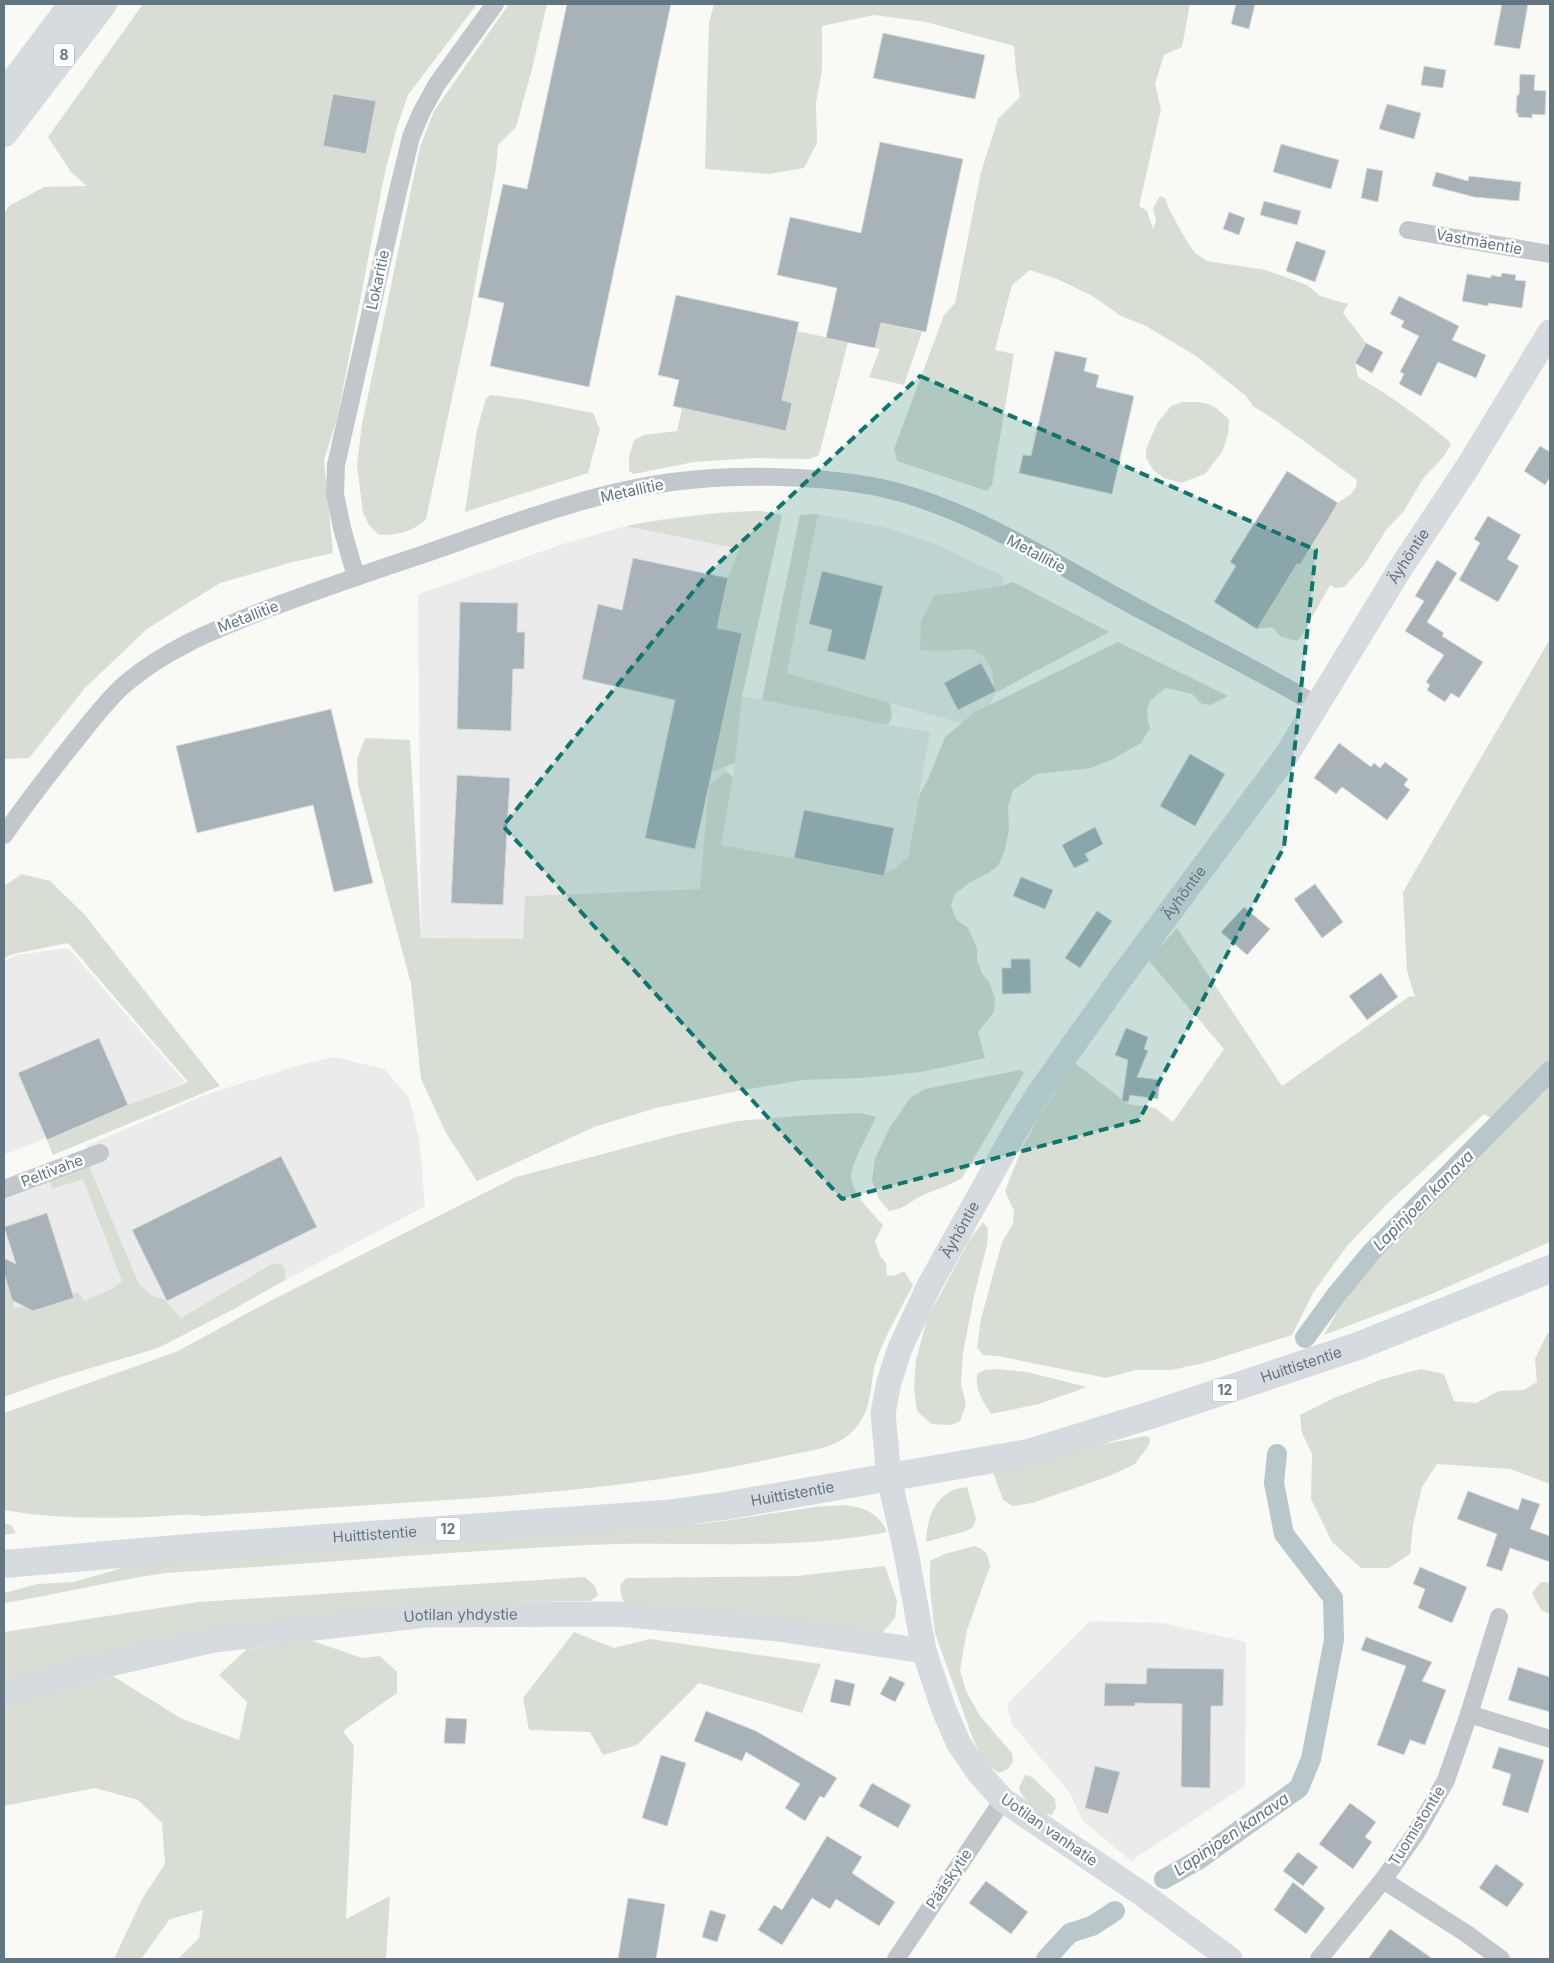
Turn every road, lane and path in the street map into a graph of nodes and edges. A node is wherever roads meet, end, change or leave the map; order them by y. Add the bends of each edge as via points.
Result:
1 (73, 4) edge
2 (103, 4) edge
3 (495, 4) edge
4 (4, 95) edge
5 (4, 133) edge
6 (1408, 230) dead end
7 (1550, 254) edge
8 (1550, 332) edge
9 (356, 577) junction
10 (1317, 705) junction
11 (4, 834) edge
12 (100, 1153) dead end
13 (4, 1189) edge
14 (1550, 1269) edge
15 (889, 1478) junction
16 (4, 1564) edge
17 (1498, 1617) dead end
18 (924, 1651) junction
19 (4, 1694) edge
20 (1469, 1714) junction
21 (1550, 1739) edge
22 (1003, 1800) junction
23 (1383, 1880) junction
24 (896, 1959) edge
25 (1230, 1959) edge
26 (1319, 1959) edge
27 (1501, 1959) edge

1 - 4 highway, 8
2 - 5 highway, 8
3 - 9 street, Lokaritie via 437,84 422,113 412,137 397,195 336,465 338,511
6 - 7 street, Vastmäentie
8 - 10 main road, Äyhöntie
9 - 10 street, Metallitie via 536,516 606,495 668,482 750,477 873,486 930,503 1020,544
9 - 11 street, Metallitie via 201,635 162,657 123,686 94,718
10 - 15 main road, Äyhöntie via 1286,756 1045,1085 997,1162 930,1284 900,1348 883,1412
12 - 13 street, Peltivahe
14 - 15 highway, Huittistentie / 12 via 1358,1346 1145,1417 1028,1453
15 - 16 highway, Huittistentie / 12 via 665,1514
15 - 18 main road, Uotilan vanhatie
17 - 20 street, Tuomistontie
18 - 19 main road, Uotilan yhdystie via 778,1629 618,1614 426,1615 214,1640 105,1665
18 - 22 main road, Uotilan vanhatie via 944,1710 960,1744 979,1773
20 - 21 street
20 - 23 street, Tuomistontie via 1446,1780 1416,1833
22 - 24 street, Pääskytie
22 - 25 main road, Uotilan vanhatie via 1142,1894
23 - 26 street, Tuomistontie
23 - 27 street

